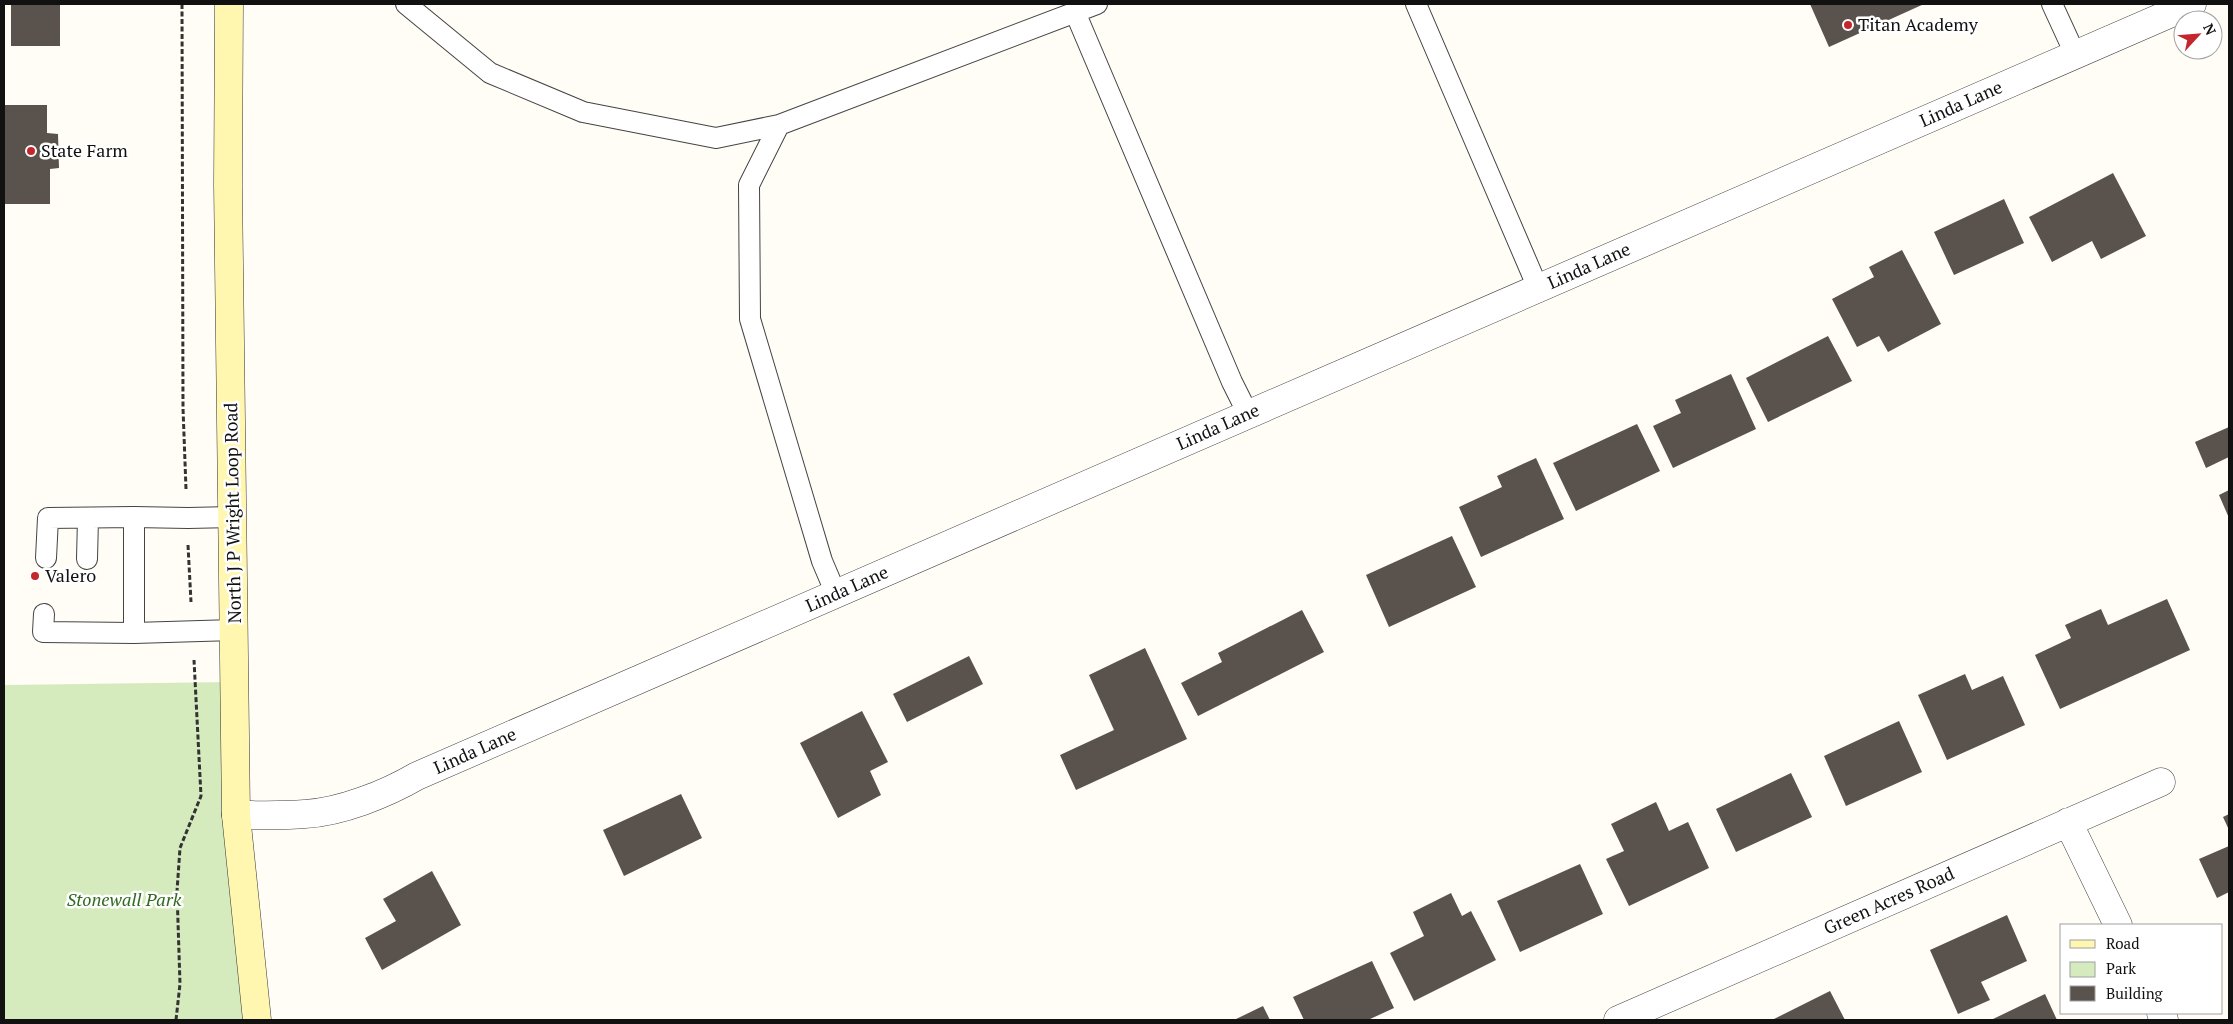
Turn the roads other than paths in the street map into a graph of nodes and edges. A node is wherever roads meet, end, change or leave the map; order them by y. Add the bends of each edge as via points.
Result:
1 (229, 4) edge
2 (406, 4) edge
3 (1097, 4) edge
4 (1416, 4) edge
5 (2052, 4) edge
6 (2192, 4) edge
7 (1075, 12) junction
8 (2075, 54) junction
9 (779, 125) junction
10 (1538, 288) junction
11 (1248, 414) junction
12 (233, 516) junction
13 (134, 517) junction
14 (88, 518) junction
15 (46, 558) dead end
16 (87, 559) dead end
17 (836, 594) junction
18 (44, 614) dead end
19 (234, 630) junction
20 (134, 633) junction
21 (2161, 782) dead end
22 (236, 815) junction
23 (2068, 822) junction
24 (2118, 924) edge
25 (1629, 1018) edge
26 (257, 1020) edge

1 - 12 main road, North J P Wright Loop Road
2 - 9 lane via 490,73 583,112 716,138
3 - 7 lane
4 - 10 lane
5 - 8 lane
6 - 8 street, Linda Lane
7 - 9 lane
7 - 11 lane
8 - 10 street, Linda Lane
9 - 17 lane via 749,185 750,319 822,561
10 - 11 street, Linda Lane
11 - 17 street, Linda Lane
12 - 13 lane
12 - 19 main road, North J P Wright Loop Road
13 - 14 lane
13 - 20 lane
14 - 15 lane via 48,518
14 - 16 lane
17 - 22 street, Linda Lane via 355,804 305,814
18 - 20 lane via 43,632 86,624
19 - 20 lane
19 - 22 main road, North J P Wright Loop Road
21 - 23 street, Green Acres Road
22 - 26 main road, North J P Wright Loop Road
23 - 24 street
23 - 25 street, Green Acres Road

